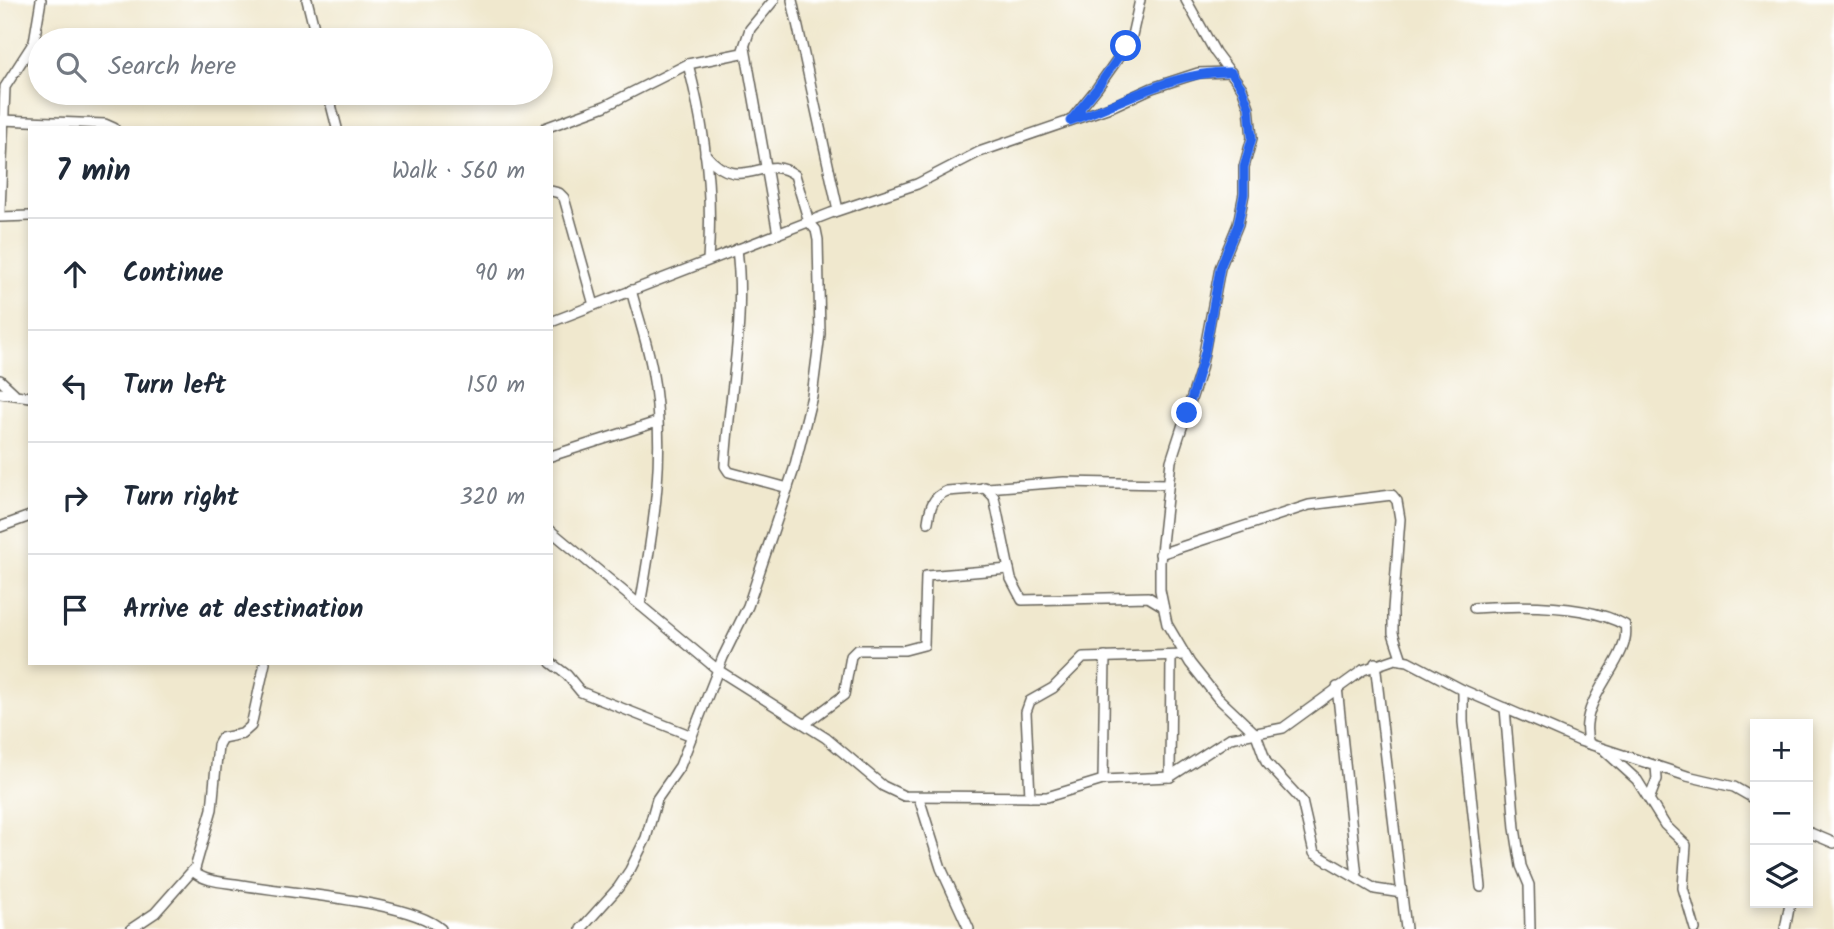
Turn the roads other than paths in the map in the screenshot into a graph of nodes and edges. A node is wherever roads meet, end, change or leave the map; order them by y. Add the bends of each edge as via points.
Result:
1 (41, 0) edge
2 (307, 0) edge
3 (774, 0) edge
4 (792, 0) edge
5 (1140, 0) edge
6 (1186, 0) edge
7 (36, 28) edge
8 (314, 28) edge
9 (745, 48) junction
10 (28, 51) edge
11 (688, 64) junction
12 (1231, 72) junction
13 (331, 105) edge
14 (1, 120) edge
15 (1070, 121) junction
16 (110, 126) edge
17 (336, 126) edge
18 (550, 126) edge
19 (705, 154) junction
20 (767, 169) junction
21 (553, 191) edge
22 (838, 210) junction
23 (0, 211) edge
24 (28, 216) edge
25 (0, 217) edge
26 (809, 222) junction
27 (778, 233) junction
28 (737, 249) junction
29 (708, 260) junction
30 (631, 290) junction
31 (594, 305) junction
32 (553, 321) edge
33 (0, 380) edge
34 (0, 393) edge
35 (18, 396) junction
36 (28, 397) edge
37 (657, 422) junction
38 (553, 455) edge
39 (1167, 484) junction
40 (984, 487) junction
41 (788, 488) junction
42 (28, 517) edge
43 (928, 522) dead end
44 (0, 527) edge
45 (553, 533) edge
46 (1160, 554) junction
47 (1009, 569) junction
48 (640, 605) junction
49 (1163, 606) junction
50 (1474, 608) dead end
51 (1185, 655) junction
52 (1171, 656) junction
53 (1105, 657) junction
54 (1402, 660) junction
55 (1375, 663) junction
56 (553, 664) edge
57 (265, 665) edge
58 (718, 670) junction
59 (1337, 687) junction
60 (1463, 690) junction
61 (1505, 708) junction
62 (806, 724) junction
63 (1256, 734) junction
64 (692, 736) junction
65 (1589, 744) junction
66 (1604, 750) junction
67 (1656, 766) junction
68 (1170, 777) junction
69 (1103, 780) junction
70 (1750, 796) edge
71 (1030, 797) junction
72 (1650, 797) junction
73 (919, 798) junction
74 (1813, 835) edge
75 (1834, 843) edge
76 (193, 870) junction
77 (1357, 877) junction
78 (1481, 887) dead end
79 (1402, 893) junction
80 (1789, 908) edge
81 (131, 929) edge
82 (441, 929) edge
83 (581, 929) edge
84 (969, 929) edge
85 (1406, 929) edge
86 (1530, 929) edge
87 (1695, 929) edge
88 (1785, 929) edge

1 - 7 street
2 - 8 street
3 - 9 street via 750,29
4 - 22 street
5 - 15 street via 1131,40
6 - 12 street
9 - 11 street via 738,54
9 - 20 street
10 - 14 street via 5,87
11 - 18 street via 605,106
11 - 19 street
12 - 15 street via 1171,81
12 - 39 street via 1244,94 1252,131 1244,194 1236,233 1220,268 1203,360
13 - 17 street
14 - 16 street
14 - 23 street
15 - 22 street via 979,152 917,184
19 - 20 street via 726,173
19 - 29 street via 711,225
20 - 26 street via 786,169 795,175
20 - 27 street
21 - 31 street via 564,198
22 - 26 street
24 - 25 street
26 - 27 street
26 - 41 street via 818,240 818,365
27 - 28 street
28 - 29 street
28 - 41 street via 741,322 726,471
29 - 30 street
30 - 31 street
30 - 37 street via 651,366
31 - 32 street
33 - 35 street
34 - 35 street
35 - 36 street
37 - 38 street
37 - 48 street via 654,527
39 - 40 street via 1064,482
39 - 46 street
40 - 43 street via 940,494 930,506
40 - 47 street via 994,497
41 - 58 street via 748,606
42 - 44 street
45 - 48 street
46 - 49 street
46 - 54 street via 1309,505 1392,495 1400,519 1393,632
47 - 49 street via 1016,594 1026,601 1148,597
47 - 62 street via 928,575 923,645 905,650 857,650 851,656 844,695
48 - 58 street
49 - 51 street via 1167,624
50 - 65 street via 1543,607 1625,625 1622,643 1586,719
51 - 52 street
51 - 63 street via 1217,697
52 - 53 street
52 - 68 street
53 - 69 street
53 - 71 street via 1077,661 1053,688 1030,701
54 - 55 street
54 - 60 street
55 - 59 street
55 - 79 street
56 - 64 street via 581,692
57 - 76 street via 251,726 242,734 222,738 218,745 212,809
58 - 62 street
58 - 64 street
59 - 63 street via 1293,723
59 - 77 street
60 - 61 street
60 - 78 street
61 - 65 street
61 - 86 street via 1517,841 1530,885
62 - 73 street via 883,786
63 - 68 street via 1230,738
63 - 77 street via 1266,762 1302,801 1314,853
64 - 83 street via 676,774 657,799 646,838 625,879
65 - 66 street
66 - 67 street
66 - 72 street
67 - 70 street via 1734,787
67 - 72 street
68 - 69 street
69 - 71 street via 1071,792
71 - 73 street
72 - 87 street via 1665,825 1688,848 1683,888
73 - 84 street via 943,875
74 - 75 street
76 - 81 street via 155,913
76 - 82 street via 204,878 261,889 397,909 427,918
77 - 79 street via 1375,889
79 - 85 street
80 - 88 street

